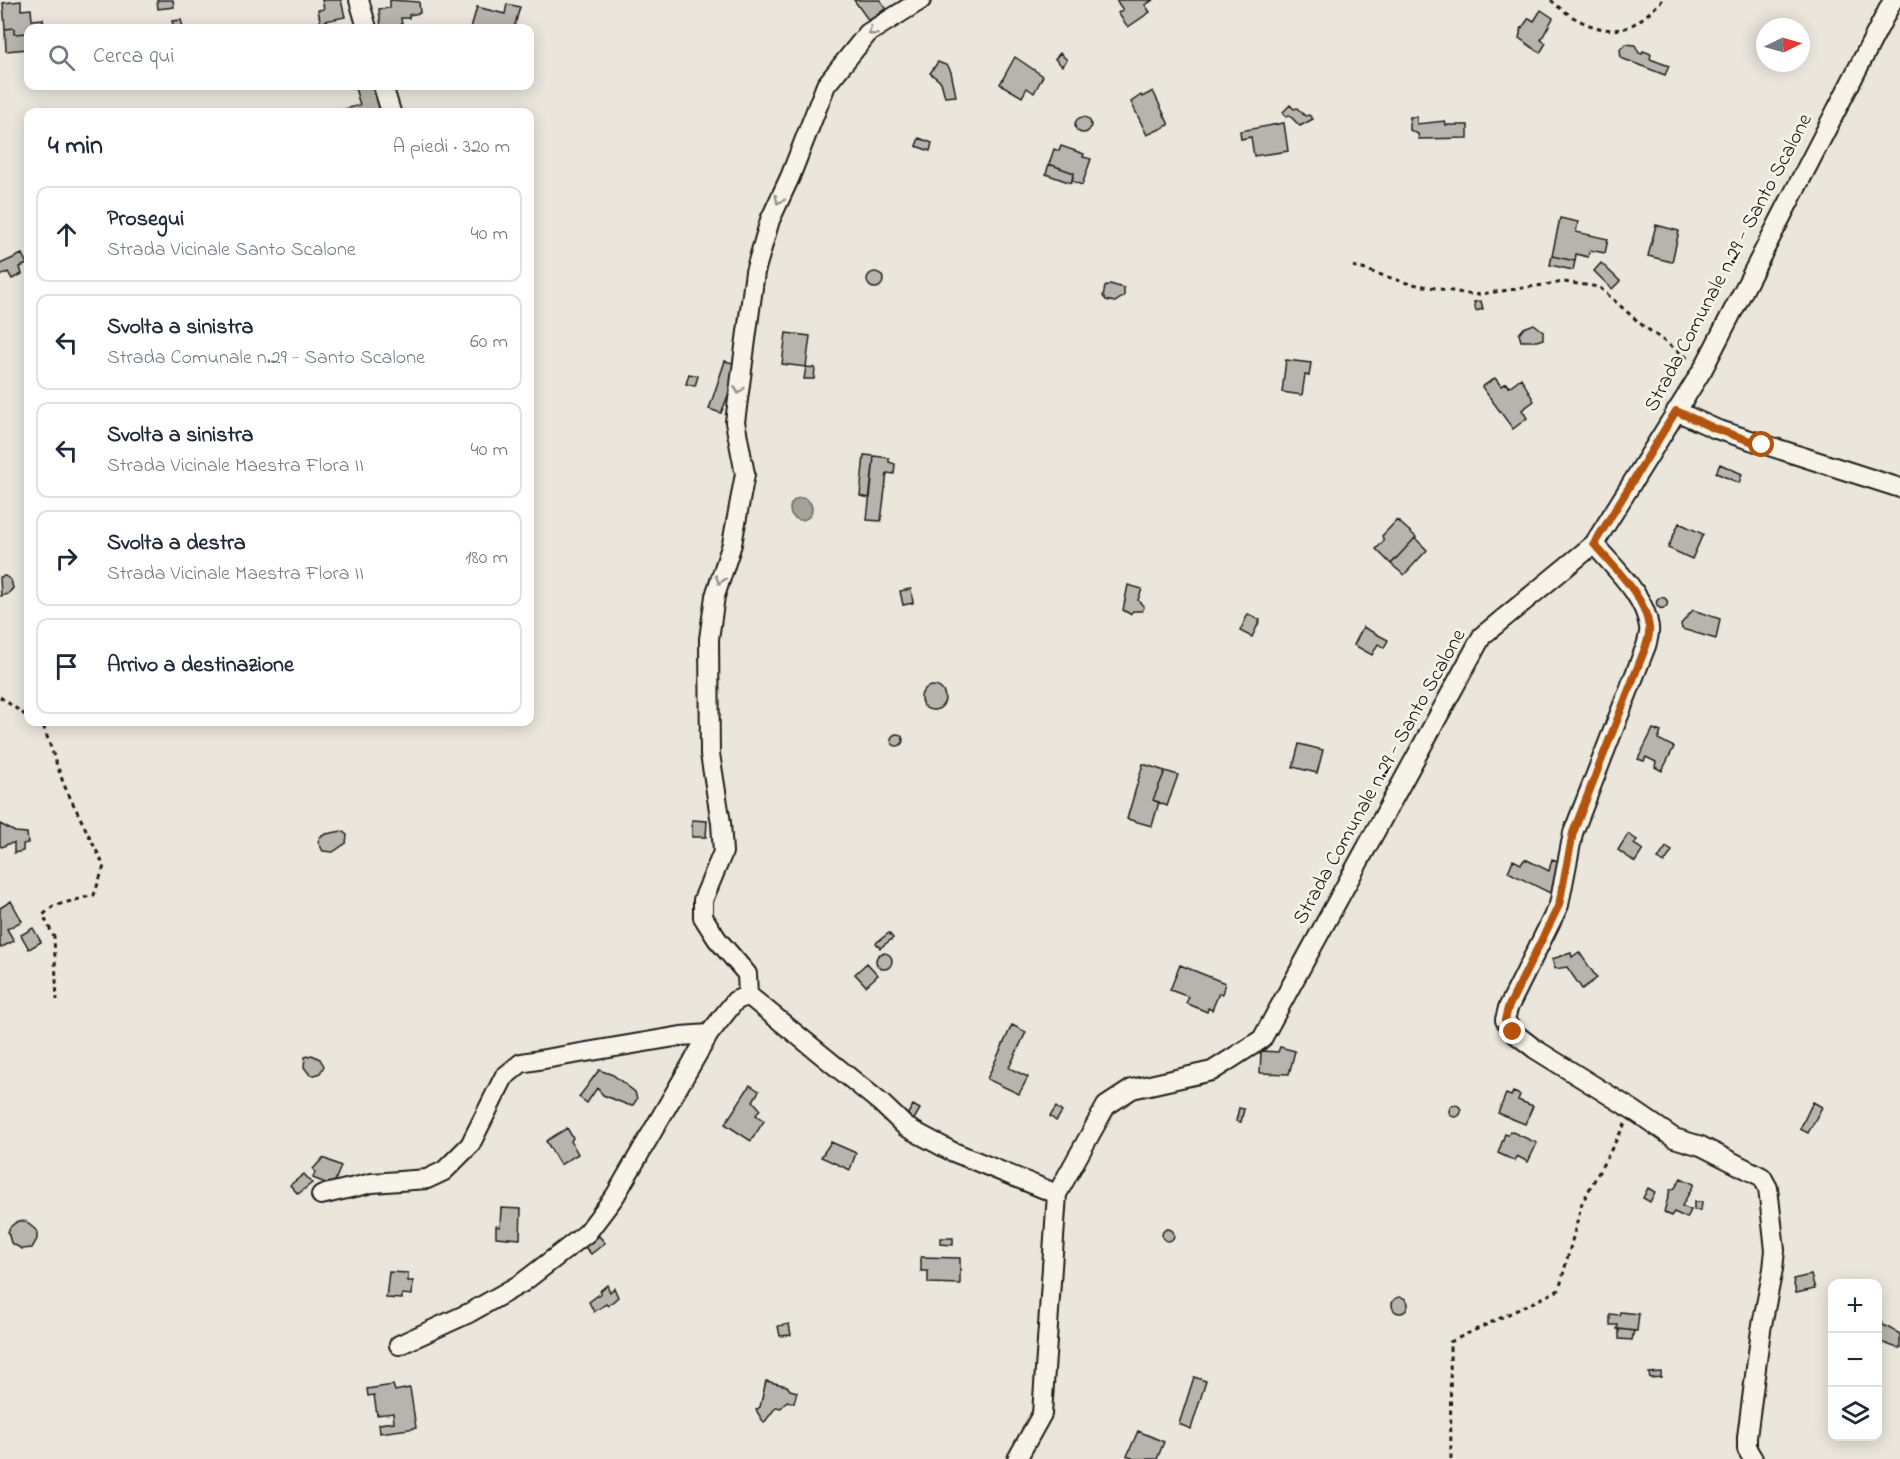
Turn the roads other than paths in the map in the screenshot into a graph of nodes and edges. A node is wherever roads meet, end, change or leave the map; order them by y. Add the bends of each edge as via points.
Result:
1 (359, 0) edge
2 (921, 0) edge
3 (1893, 0) edge
4 (366, 24) edge
5 (384, 90) edge
6 (389, 108) edge
7 (1676, 411) junction
8 (1900, 488) edge
9 (1594, 544) junction
10 (748, 995) junction
11 (709, 1034) junction
12 (1057, 1194) junction
13 (321, 1195) dead end
14 (399, 1345) dead end
15 (1017, 1459) edge
16 (1754, 1459) edge

1 - 4 street
2 -> 10 street via 868,33 826,86 770,220 755,272 735,422 745,474 732,544 715,596 709,639 710,754 723,852 702,900 703,916 747,974
3 - 7 street, Strada Comunale n.29 - Santo Scalone via 1703,369
5 - 6 street
7 - 8 street via 1734,436
7 - 9 street, Strada Comunale n.29 - Santo Scalone
9 - 12 street, Strada Comunale n.29 - Santo Scalone via 1482,636 1262,1039 1212,1071 1132,1089 1106,1106
9 - 16 street via 1633,592 1645,611 1650,630 1576,825 1559,905 1505,1020 1513,1032 1535,1049 1674,1138 1701,1146 1762,1177 1768,1188 1775,1250 1747,1437 1747,1449
10 - 11 street via 735,1001
10 - 12 street via 906,1127 951,1151
11 - 13 street via 521,1063 504,1077 470,1144 444,1171 427,1179 372,1183
11 - 14 street via 615,1196 587,1233 522,1283
12 - 15 street, Strada Comunale n.29 - Santo Scalone via 1042,1414

